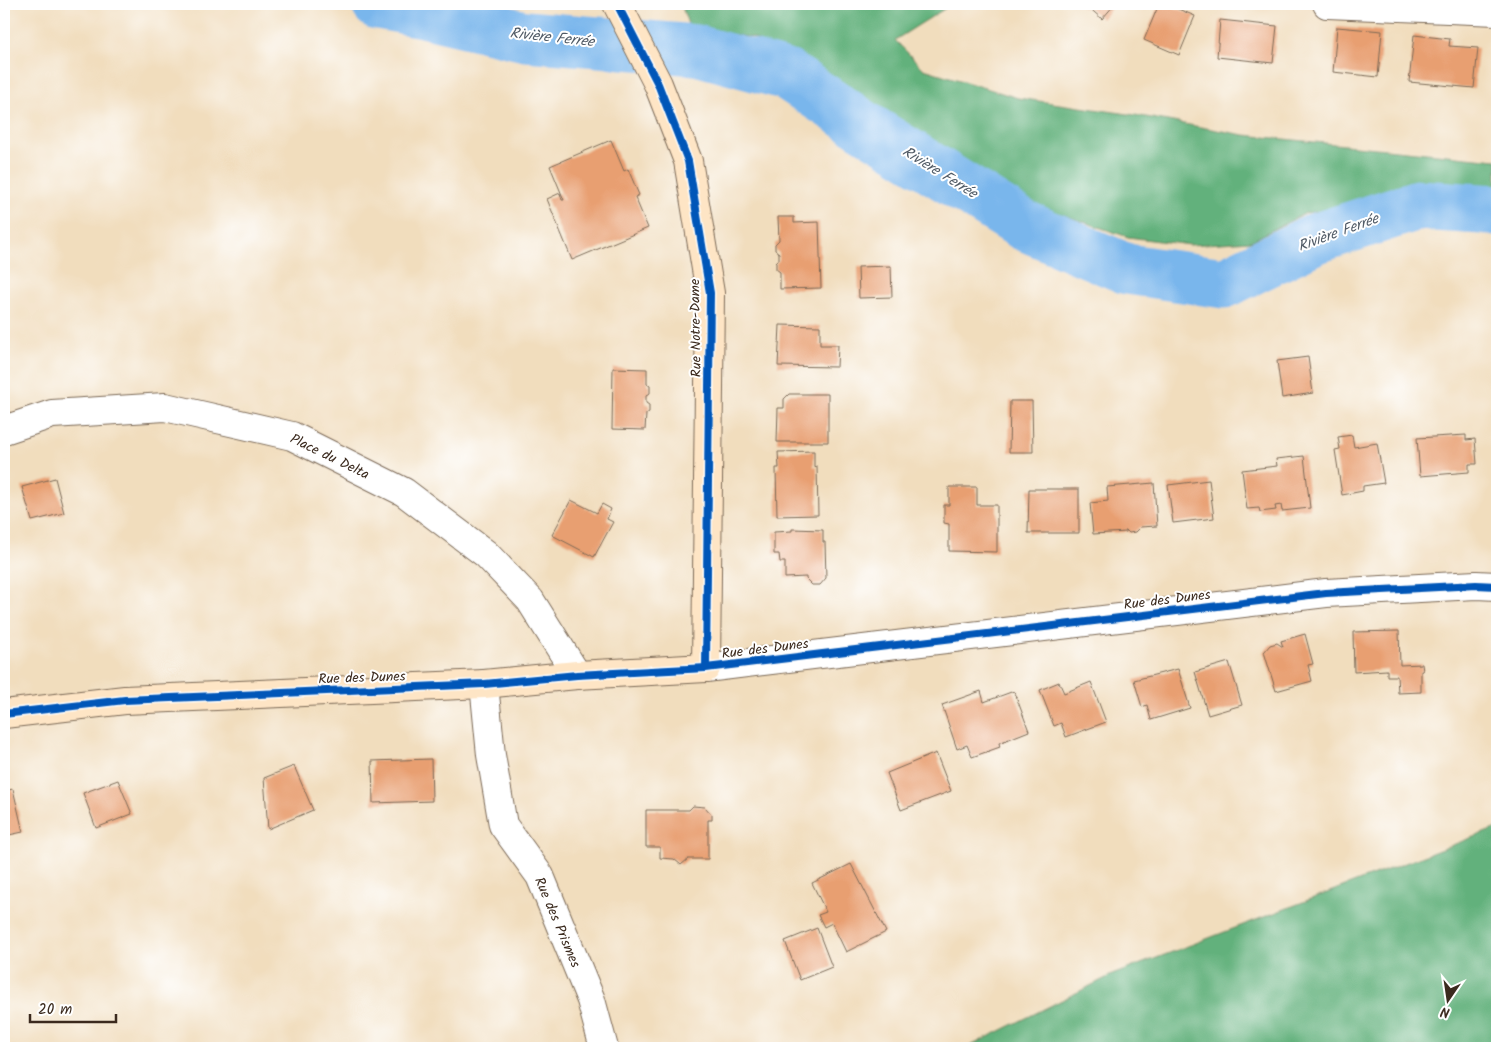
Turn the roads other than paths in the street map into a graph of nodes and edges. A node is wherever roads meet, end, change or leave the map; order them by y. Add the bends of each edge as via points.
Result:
1 (1327, 4) edge
2 (618, 6) edge
3 (1497, 11) edge
4 (4, 430) edge
5 (1497, 586) edge
6 (706, 668) junction
7 (577, 675) junction
8 (484, 684) junction
9 (4, 714) edge
10 (604, 1048) edge

1 - 3 street
2 - 6 street, Rue Notre-Dame via 658,84 688,161 710,292
4 - 7 street, Place du Delta via 52,414 165,407 292,436 404,492 486,554 530,600
5 - 6 street, Rue des Dunes via 1326,593
6 - 7 street, Rue des Dunes
7 - 8 street, Rue des Dunes
8 - 9 street, Rue des Dunes via 125,700
8 - 10 street, Rue des Prismes via 503,826 540,876 591,1000

